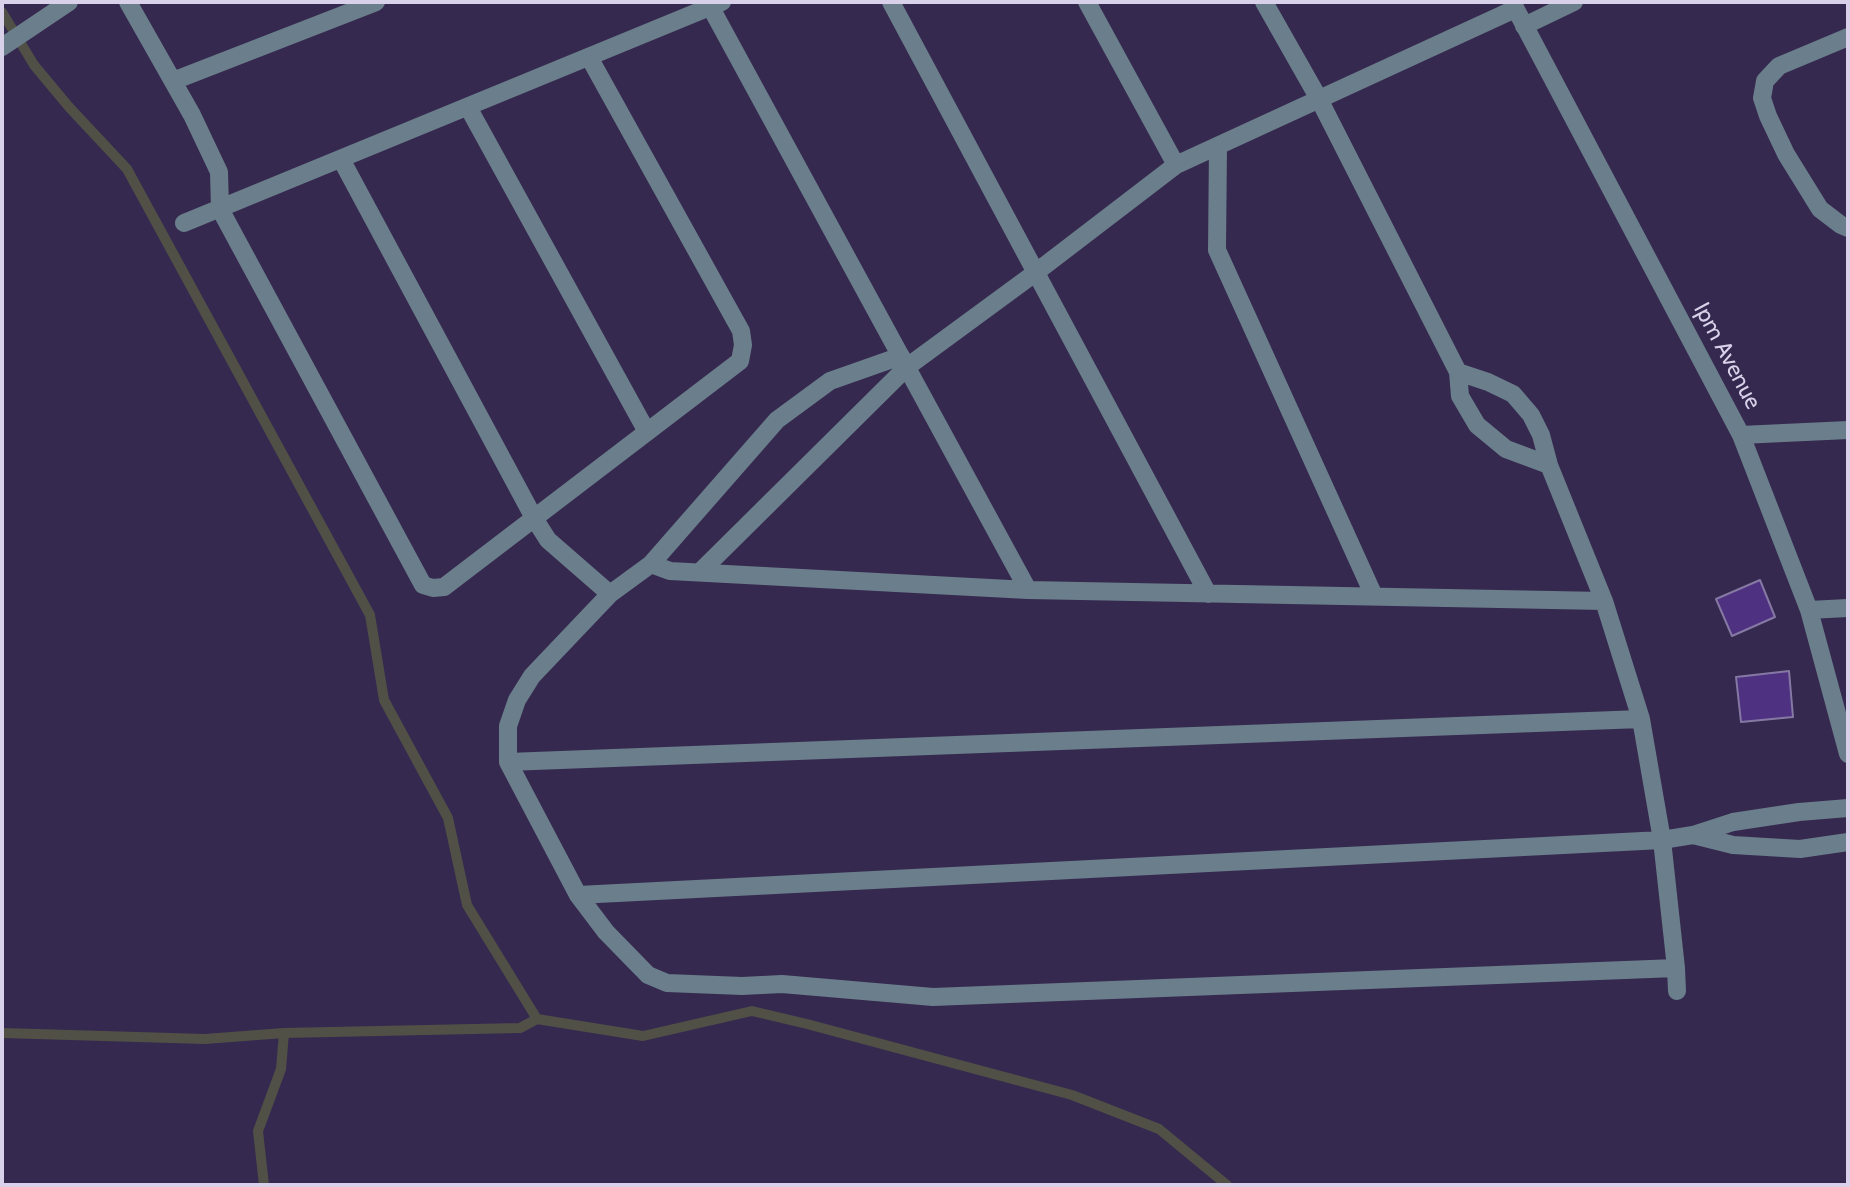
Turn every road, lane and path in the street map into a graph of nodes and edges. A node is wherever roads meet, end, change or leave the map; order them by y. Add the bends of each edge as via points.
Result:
1 (69, 2) edge
2 (128, 2) edge
3 (376, 2) edge
4 (891, 2) edge
5 (1087, 2) edge
6 (1264, 2) edge
7 (1574, 2) edge
8 (716, 4) edge
9 (1513, 5) edge
10 (1524, 26) junction
11 (1848, 37) edge
12 (2, 47) edge
13 (589, 57) junction
14 (173, 81) junction
15 (1319, 99) junction
16 (467, 107) junction
17 (1218, 146) junction
18 (341, 159) junction
19 (1176, 165) junction
20 (220, 209) junction
21 (184, 223) dead end
22 (1848, 228) edge
23 (1035, 273) junction
24 (904, 362) junction
25 (1458, 372) junction
26 (1848, 430) edge
27 (647, 432) junction
28 (1741, 435) junction
29 (1549, 465) junction
30 (534, 518) junction
31 (651, 564) junction
32 (700, 572) junction
33 (1028, 590) junction
34 (610, 594) junction
35 (1208, 594) junction
36 (1374, 596) junction
37 (1604, 601) junction
38 (1848, 607) edge
39 (1810, 610) junction
40 (1642, 719) junction
41 (1848, 754) edge
42 (508, 762) junction
43 (1848, 808) edge
44 (1693, 835) junction
45 (1662, 840) junction
46 (1848, 842) edge
47 (578, 895) junction
48 (1676, 968) junction
49 (1677, 991) dead end

1 - 12 street
2 - 14 street
3 - 14 street
4 - 23 street
5 - 19 street
6 - 15 street
7 - 10 street
8 - 13 street
8 - 24 street
9 - 10 street, Ipm Avenue
9 - 15 street
10 - 28 street, Ipm Avenue
11 - 22 street via 1779,66 1765,81 1762,98 1786,154 1820,209
13 - 16 street
13 - 27 street via 741,331 740,361
14 - 20 street via 219,172
15 - 17 street
15 - 25 street
16 - 18 street
16 - 27 street
17 - 19 street
17 - 36 street via 1217,250
18 - 20 street
18 - 30 street
19 - 23 street
20 - 21 street
20 - 30 street via 423,585 444,587
23 - 24 street
23 - 35 street
24 - 31 street via 830,381 777,420
24 - 32 street
24 - 33 street
25 - 29 street via 1513,394 1531,415
25 - 29 street via 1460,396 1476,425 1506,449
26 - 28 street
27 - 30 street
28 - 39 street, Ipm Avenue
29 - 37 street
30 - 34 street via 548,540
31 - 32 street via 670,571
31 - 34 street
32 - 33 street
33 - 35 street
34 - 42 street via 531,676 508,726
35 - 36 street
36 - 37 street
37 - 40 street
38 - 39 street
39 - 41 street, Ipm Avenue
40 - 42 street
40 - 45 street
42 - 47 street
43 - 44 street via 1732,822
44 - 45 street
44 - 46 street via 1733,845 1800,849
45 - 47 street
45 - 48 street
47 - 48 street via 648,975 667,983 782,984 933,997
48 - 49 street

